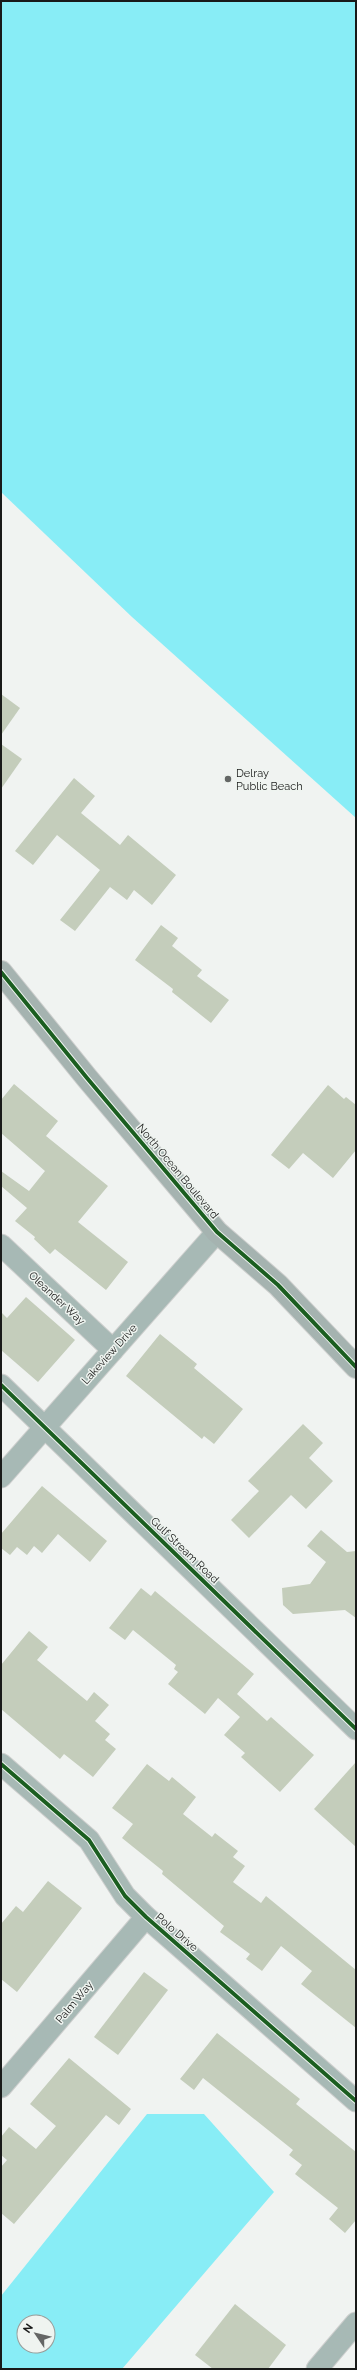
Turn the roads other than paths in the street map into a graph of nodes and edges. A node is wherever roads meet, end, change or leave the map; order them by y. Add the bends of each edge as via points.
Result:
1 (1, 972) edge
2 (217, 1232) junction
3 (1, 1245) edge
4 (113, 1350) junction
5 (356, 1367) edge
6 (1, 1384) edge
7 (45, 1425) junction
8 (1, 1477) edge
9 (356, 1729) edge
10 (1, 1764) edge
11 (146, 1917) junction
12 (1, 2087) edge
13 (356, 2101) edge
14 (356, 2324) edge
15 (317, 2369) edge

1 - 2 main road, North Ocean Boulevard
2 - 4 street, Lakeview Drive
2 - 5 main road, North Ocean Boulevard via 278,1285
3 - 4 street, Oleander Way
4 - 7 street, Lakeview Drive
6 - 7 street, Gulf Stream Road
7 - 8 street, Lakeview Drive
7 - 9 street, Gulf Stream Road
10 - 11 street, Polo Drive via 89,1840 124,1896
11 - 12 street, Palm Way
11 - 13 street, Polo Drive
14 - 15 street

